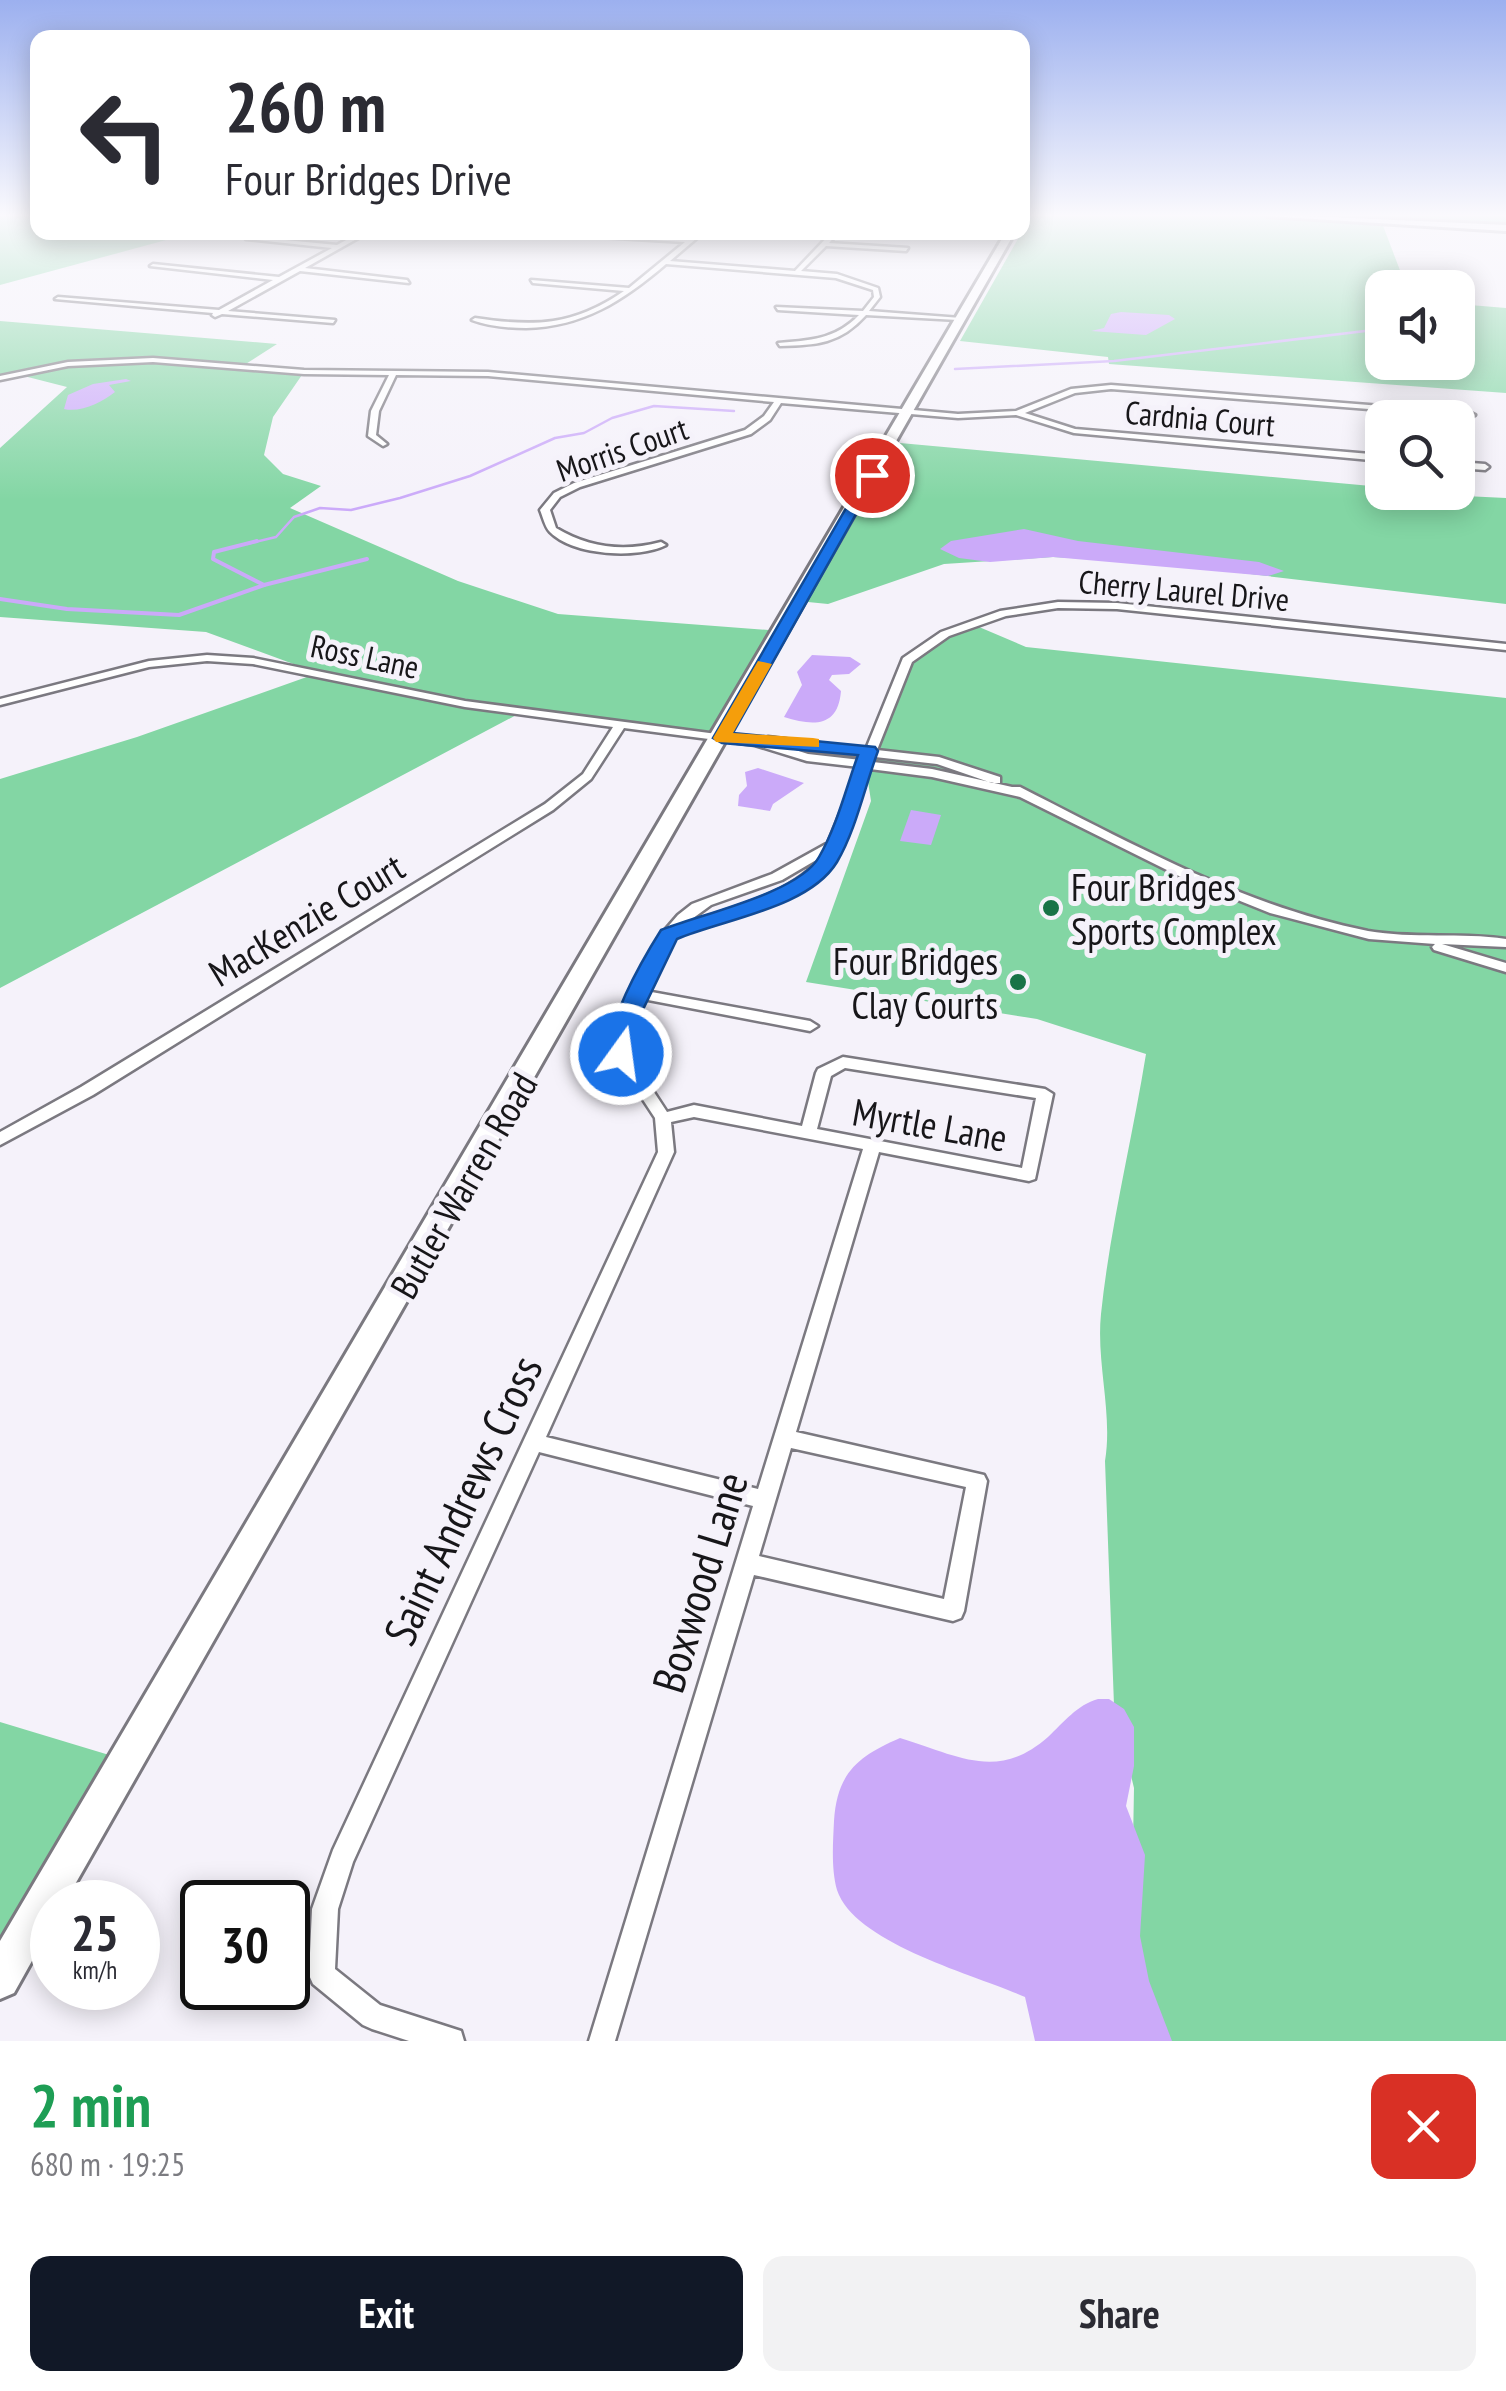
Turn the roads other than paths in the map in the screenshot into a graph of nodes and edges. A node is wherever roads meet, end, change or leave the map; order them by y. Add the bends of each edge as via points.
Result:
1 (165, 309) edge
2 (224, 309) edge
3 (604, 309) edge
4 (805, 309) edge
5 (868, 309) edge
6 (963, 309) edge
7 (866, 312) junction
8 (215, 314) junction
9 (475, 320) dead end
10 (957, 320) junction
11 (333, 321) dead end
12 (780, 344) dead end
13 (394, 372) junction
14 (0, 378) edge
15 (779, 400) junction
16 (1365, 407) edge
17 (905, 412) junction
18 (1017, 413) junction
19 (383, 444) dead end
20 (1365, 457) edge
21 (1475, 466) edge
22 (1485, 467) dead end
23 (661, 545) dead end
24 (1506, 646) edge
25 (0, 702) edge
26 (620, 725) junction
27 (722, 738) junction
28 (867, 757) junction
29 (830, 846) junction
30 (668, 935) junction
31 (1421, 942) junction
32 (1506, 942) edge
33 (1506, 968) edge
34 (639, 994) junction
35 (810, 1026) dead end
36 (663, 1118) junction
37 (808, 1134) junction
38 (0, 1139) edge
39 (872, 1147) junction
40 (784, 1438) junction
41 (532, 1442) junction
42 (765, 1500) junction
43 (746, 1563) junction
44 (0, 1979) edge
45 (451, 2041) edge
46 (602, 2041) edge

1 - 8 street
2 - 8 street
3 - 9 street via 531,326
4 - 7 street
5 - 7 street
6 - 10 main road, Butler Warren Road
7 - 10 street
7 - 12 street via 838,338
8 - 11 street
10 - 17 main road, Butler Warren Road
13 - 14 street via 135,359
13 - 15 street
13 - 19 street via 372,421 372,436
15 - 17 street
15 - 23 street, Morris Court via 748,432 577,485 545,510 552,529 583,544 630,550
16 - 18 street via 1111,387 1074,390
17 - 18 street
17 - 27 main road, Butler Warren Road
18 - 20 street, Cardnia Court via 1048,426 1105,434
21 - 22 street
24 - 28 street, Cherry Laurel Drive via 1117,606 1004,613 945,634 907,660
25 - 26 street, Ross Lane via 134,666 226,658 465,704
26 - 27 street, Ross Lane
26 - 38 street, MacKenzie Court via 586,776 549,807
27 - 28 street, Ross Lane via 807,757
27 - 44 main road, Butler Warren Road
28 - 29 street
28 - 31 street, Ross Lane via 1024,794 1127,850 1305,921
29 - 30 street via 780,876 697,907
29 - 30 street via 828,860 814,875 771,902
30 - 34 street
31 - 32 street
31 - 33 street
34 - 35 street
34 - 36 street via 624,1024 621,1054
36 - 37 street, Myrtle Lane via 694,1111
36 - 41 street, Saint Andrews Cross via 666,1152
37 - 39 street, Myrtle Lane
37 - 39 street, Myrtle Lane via 824,1073 843,1062 1045,1094 1029,1175
39 - 40 street, Boxwood Lane
40 - 42 street, Boxwood Lane
40 - 43 street via 977,1481 952,1611
41 - 42 street
41 - 45 street, Saint Andrews Cross via 349,1842 325,1909 322,1975 372,2016
42 - 43 street, Boxwood Lane
43 - 46 street, Boxwood Lane

